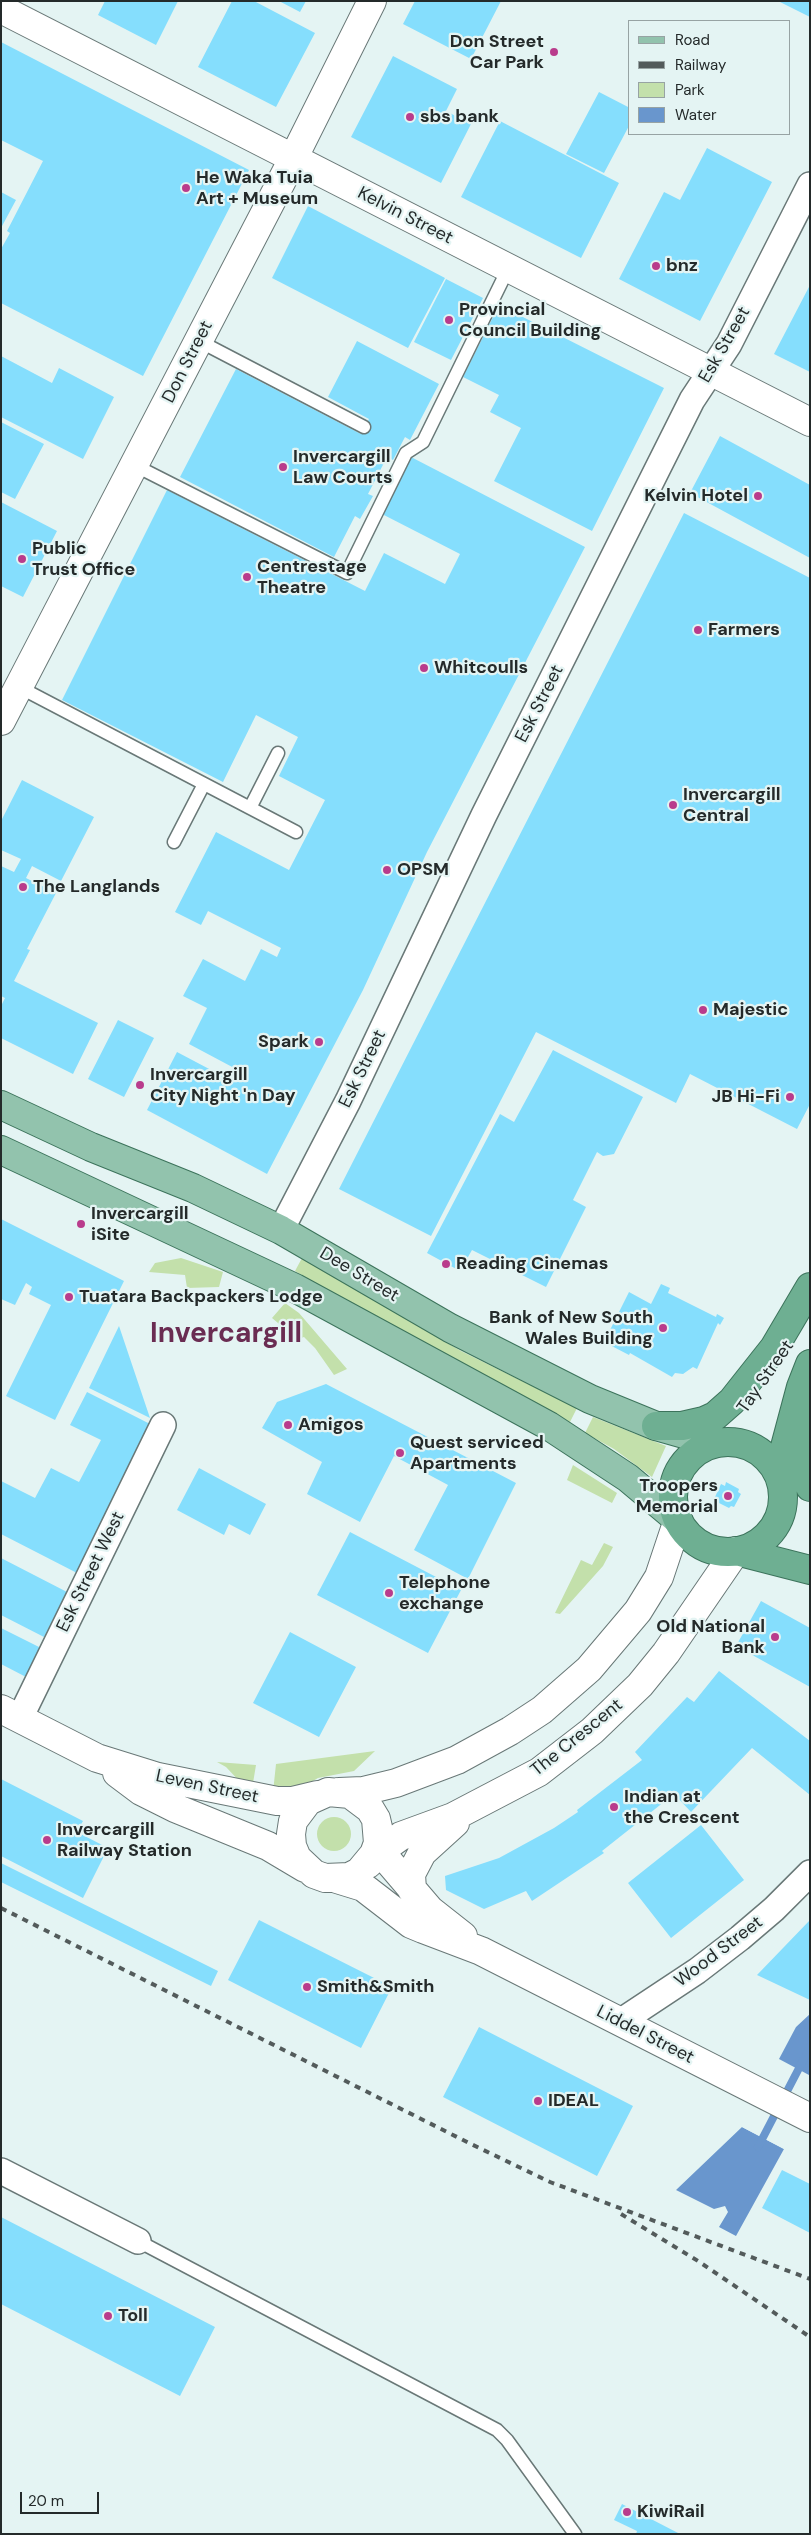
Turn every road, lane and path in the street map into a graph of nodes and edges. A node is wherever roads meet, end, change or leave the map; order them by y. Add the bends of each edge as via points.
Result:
1 (372, 1) edge
2 (1, 9) edge
3 (293, 158) junction
4 (810, 185) edge
5 (508, 269) junction
6 (198, 341) junction
7 (711, 371) junction
8 (810, 422) edge
9 (364, 427) dead end
10 (134, 465) junction
11 (19, 687) junction
12 (1, 721) edge
13 (278, 753) dead end
14 (204, 784) junction
15 (250, 808) junction
16 (296, 832) dead end
17 (174, 842) dead end
18 (1, 1105) edge
19 (1, 1150) edge
20 (281, 1230) junction
21 (810, 1287) edge
22 (810, 1307) edge
23 (810, 1364) edge
24 (810, 1410) edge
25 (163, 1425) dead end
26 (656, 1426) junction
27 (716, 1443) junction
28 (778, 1473) junction
29 (810, 1486) edge
30 (810, 1498) edge
31 (678, 1520) junction
32 (736, 1551) junction
33 (810, 1570) edge
34 (10, 1714) edge
35 (97, 1758) junction
36 (328, 1793) junction
37 (475, 1807) junction
38 (375, 1857) junction
39 (305, 1868) junction
40 (810, 1873) edge
41 (337, 1879) junction
42 (412, 1890) junction
43 (481, 1952) junction
44 (620, 2022) junction
45 (806, 2116) edge
46 (1, 2170) edge
47 (138, 2241) joint
48 (574, 2534) edge

1 - 3 street, Don Street
2 - 3 street, Kelvin Street
3 - 5 street, Kelvin Street
3 - 6 street, Don Street
4 - 7 street, Esk Street via 729,344
5 - 7 street, Kelvin Street
5 - 10 lane via 423,442 406,453 347,573
6 - 9 lane
6 - 10 street, Don Street
7 - 8 street, Kelvin Street
7 - 20 street, Esk Street via 687,409 484,815 348,1101
10 - 11 street, Don Street
11 - 12 street, Don Street
11 - 14 lane
13 - 15 lane
14 - 15 lane
14 - 17 lane
15 - 16 lane
18 - 20 main road, Dee Street
19 - 31 main road via 295,1288 549,1426 628,1478
20 - 26 main road, Dee Street via 485,1346 590,1399
21 - 26 highway via 774,1348 732,1401 704,1421 682,1426
22 - 27 highway, Tay Street via 784,1355
23 - 28 highway, Tay Street via 800,1387
24 - 29 highway via 802,1444 803,1468
25 - 34 street, Esk Street West
26 - 27 main road, Dee Street
27 - 28 highway via 737,1442 757,1450
27 - 31 highway via 701,1449 678,1472 674,1504
28 - 30 highway
28 - 32 highway via 783,1490 776,1523 752,1546
31 - 32 highway via 696,1542 722,1552
31 - 36 street via 658,1577 638,1611 588,1669 549,1704 510,1731 457,1760 396,1783 363,1791
32 - 33 highway
32 - 37 street, The Crescent via 666,1653 614,1712 538,1772
34 - 35 street, Leven Street
35 - 36 street, Leven Street via 158,1777 242,1796 292,1801
35 - 39 street, Leven Street via 141,1791 206,1822 268,1846
36 - 38 street via 350,1794 361,1800 376,1819 378,1843
36 - 39 street via 308,1801 299,1810 291,1834 292,1846
37 - 38 street, The Crescent via 401,1836
37 - 42 street via 422,1853 411,1874
38 - 41 street via 349,1877
38 - 42 street, Liddel Street via 389,1862
39 - 41 street via 325,1878
40 - 44 street, Wood Street via 740,1938
41 - 43 street, Liddel Street via 363,1887 417,1926
42 - 43 street, Liddel Street via 430,1910
43 - 44 street, Liddel Street
44 - 45 street, Liddel Street
46 - 47 street
47 - 48 lane via 497,2430

